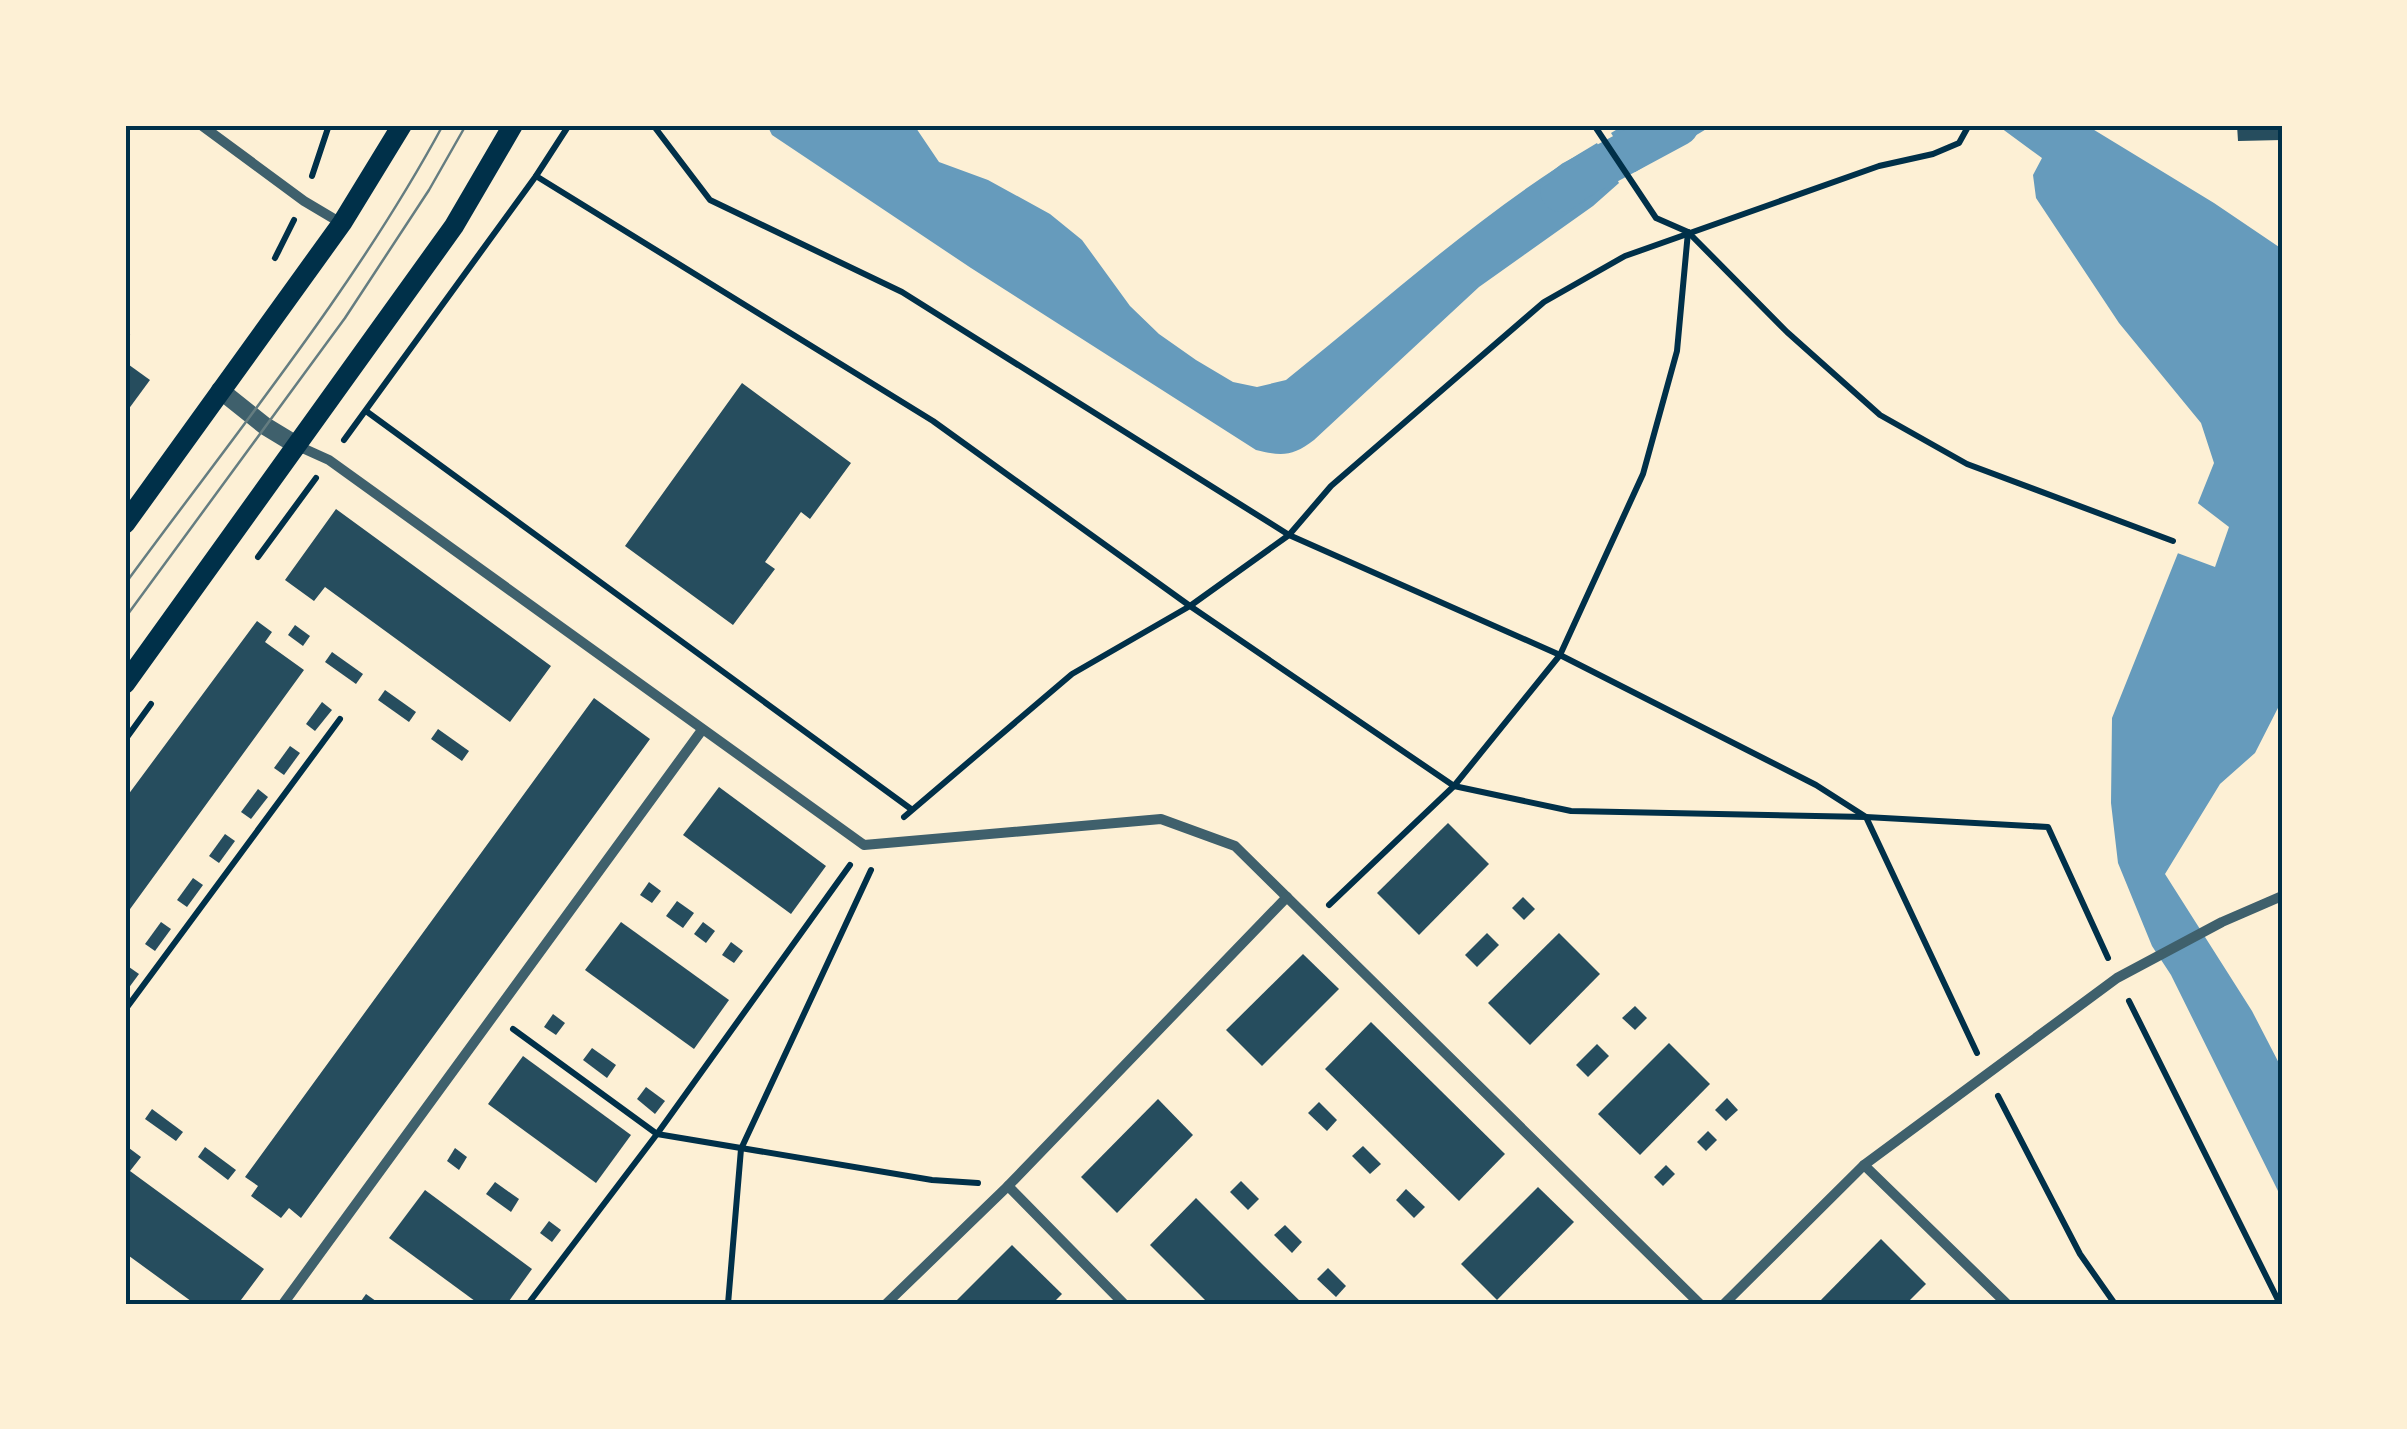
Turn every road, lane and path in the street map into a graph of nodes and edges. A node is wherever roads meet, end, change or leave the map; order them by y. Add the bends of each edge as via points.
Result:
1 (200, 125) edge
2 (329, 125) edge
3 (402, 125) edge
4 (513, 125) edge
5 (569, 125) edge
6 (652, 125) edge
7 (1969, 125) edge
8 (1595, 128) edge
9 (304, 200) junction
10 (342, 224) junction
11 (1688, 232) junction
12 (274, 262) dead end
13 (220, 390) junction
14 (366, 411) dead end
15 (298, 446) junction
16 (125, 524) edge
17 (1289, 535) junction
18 (2173, 540) dead end
19 (1190, 606) junction
20 (1560, 656) junction
21 (125, 684) edge
22 (340, 719) dead end
23 (702, 730) junction
24 (1454, 786) junction
25 (911, 809) junction
26 (1866, 817) junction
27 (864, 845) junction
28 (883, 845) junction
29 (2282, 896) edge
30 (1287, 897) junction
31 (1314, 920) junction
32 (2117, 978) junction
33 (125, 1010) edge
34 (496, 1017) junction
35 (1987, 1074) junction
36 (657, 1134) junction
37 (741, 1149) junction
38 (1864, 1165) junction
39 (1008, 1186) junction
40 (284, 1304) edge
41 (528, 1304) edge
42 (728, 1304) edge
43 (886, 1304) edge
44 (1124, 1304) edge
45 (1700, 1304) edge
46 (1724, 1304) edge
47 (2007, 1304) edge
48 (2114, 1304) edge
49 (2280, 1304) edge

1 - 9 street
2 - 9 path
3 - 10 main road
4 - 15 main road via 454,226
5 - 19 path via 536,176 933,421
6 - 17 path via 710,200 902,292
7 - 11 path via 1959,143 1933,154
8 - 11 path via 1656,218
9 - 10 street
9 - 12 path
10 - 13 main road
11 - 17 path via 1625,256 1544,302 1330,486
11 - 18 path via 1880,415 1967,464
11 - 20 path via 1677,351 1643,474
13 - 15 street
13 - 16 main road
14 - 25 path
15 - 21 main road
15 - 23 street via 329,460
17 - 19 path
17 - 20 path
19 - 24 path
19 - 25 path via 1072,674
20 - 24 path
20 - 26 path via 1816,785
22 - 33 path
23 - 27 street
23 - 34 street
24 - 26 path via 1571,810
24 - 31 path
25 - 28 path
26 - 32 path via 2048,827
26 - 35 path
27 - 28 street
27 - 36 path
28 - 30 street via 1161,818 1235,846
28 - 37 path
29 - 32 street
30 - 31 street
30 - 39 street
31 - 45 street
32 - 35 street
32 - 49 path
34 - 36 path
34 - 40 street
35 - 38 street
35 - 48 path via 2080,1254
36 - 37 path
36 - 41 path
37 - 39 path
37 - 42 path
38 - 46 street
38 - 47 street
39 - 43 street
39 - 44 street

